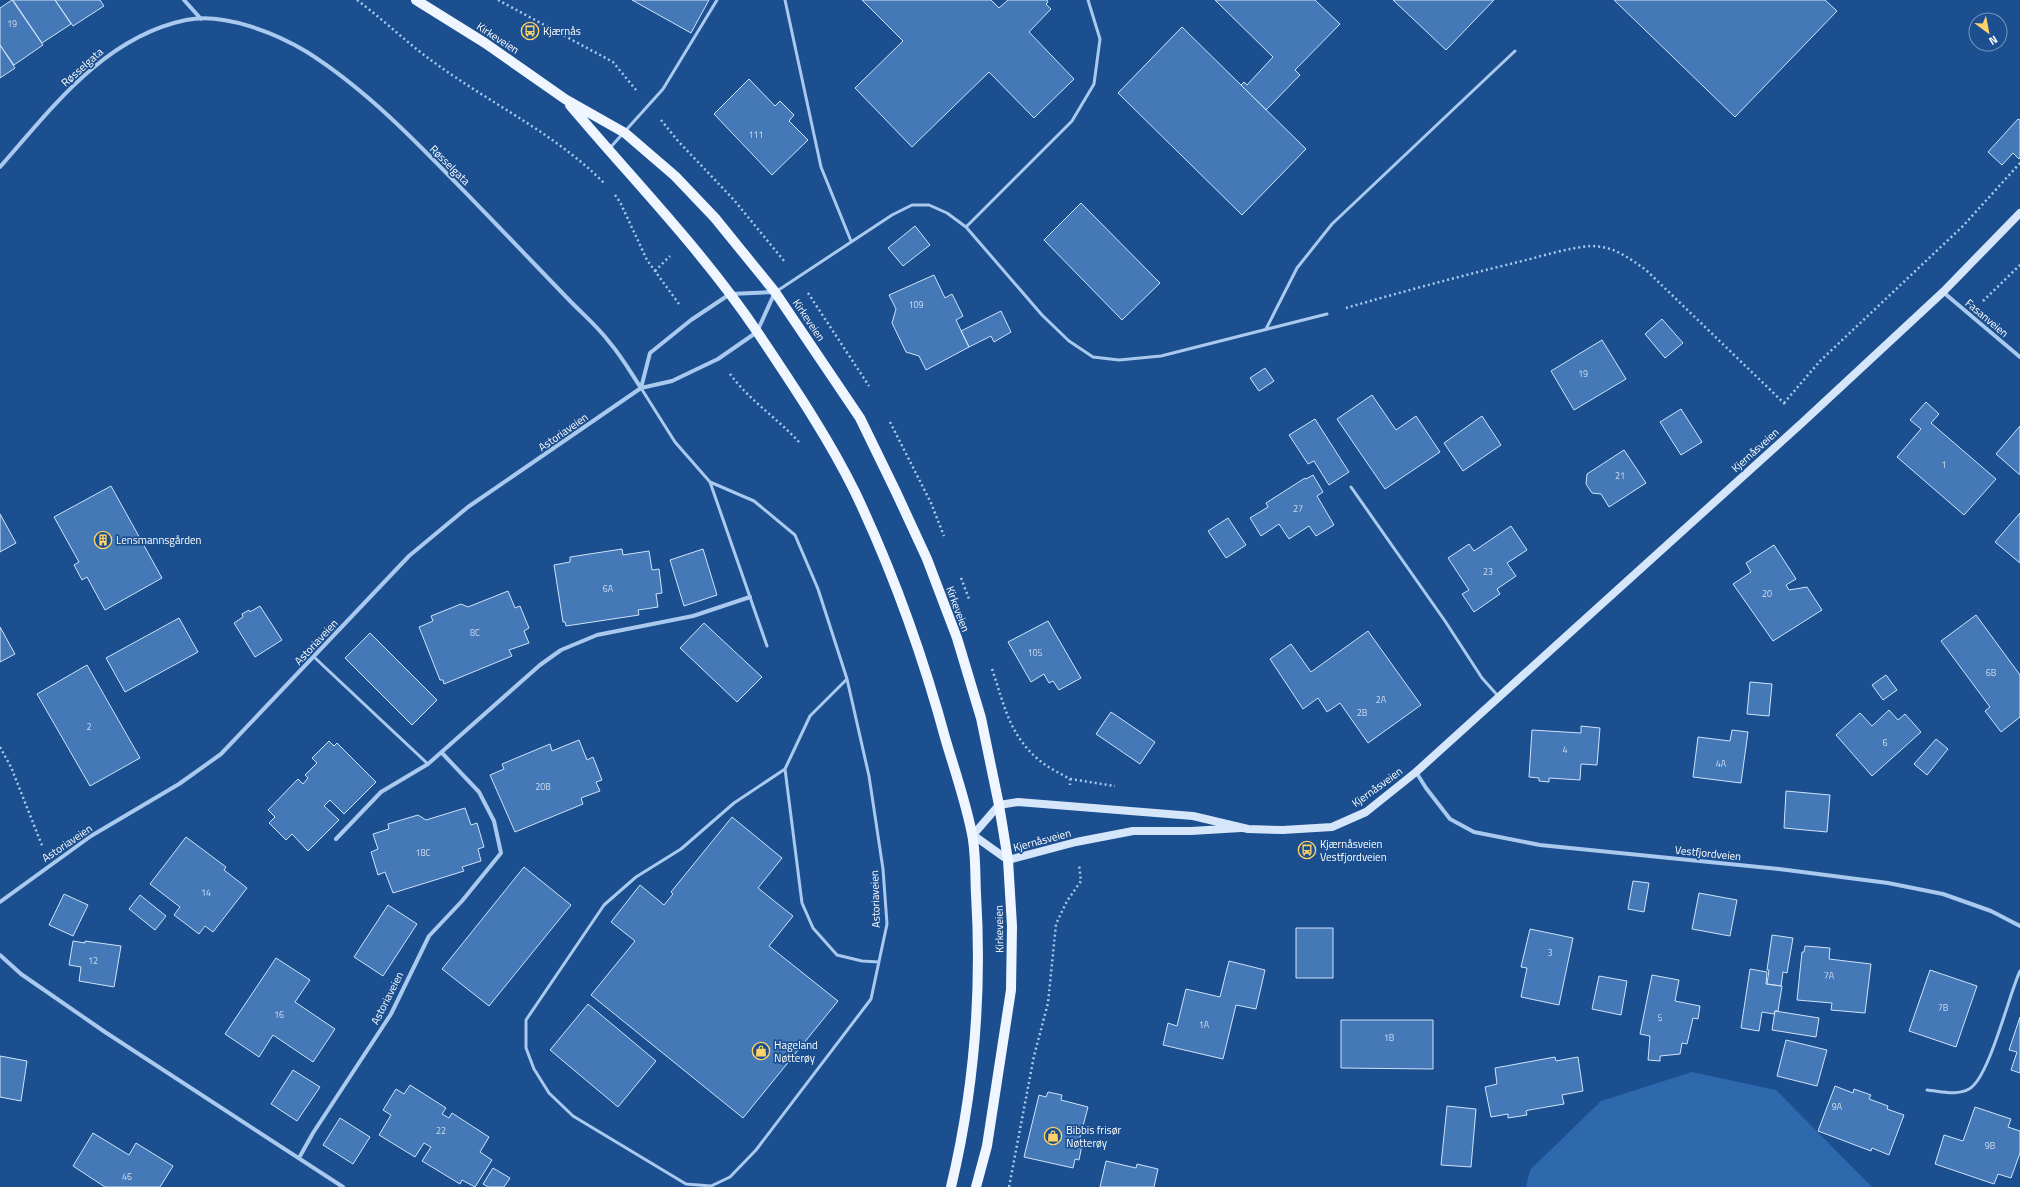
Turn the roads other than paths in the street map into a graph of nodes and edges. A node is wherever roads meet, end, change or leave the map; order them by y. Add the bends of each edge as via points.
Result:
1 (184, 0) edge
2 (416, 0) edge
3 (717, 0) edge
4 (785, 0) edge
5 (1088, 0) edge
6 (201, 18) junction
7 (1515, 51) dead end
8 (565, 98) junction
9 (625, 133) junction
10 (608, 150) junction
11 (0, 167) edge
12 (2020, 213) edge
13 (966, 227) junction
14 (851, 241) junction
15 (776, 292) junction
16 (1943, 292) junction
17 (730, 294) junction
18 (1327, 314) road end
19 (1265, 329) junction
20 (757, 332) junction
21 (2020, 357) edge
22 (641, 388) junction
23 (710, 482) junction
24 (1351, 487) dead end
25 (750, 597) junction
26 (767, 646) dead end
27 (314, 657) junction
28 (847, 679) junction
29 (1499, 697) junction
30 (442, 752) junction
31 (428, 764) junction
32 (785, 769) junction
33 (1416, 772) junction
34 (1000, 805) junction
35 (1241, 828) junction
36 (973, 835) junction
37 (336, 839) dead end
38 (1008, 860) junction
39 (0, 902) edge
40 (2020, 926) edge
41 (0, 955) edge
42 (879, 962) junction
43 (2020, 971) edge
44 (1927, 1090) dead end
45 (298, 1158) junction
46 (343, 1187) edge
47 (951, 1187) edge
48 (976, 1187) edge

1 - 6 street
2 - 8 main road, Kirkeveien
3 - 9 lane via 663,89
4 - 14 lane via 821,167
5 - 13 lane via 1100,39 1094,84 1072,121
6 - 11 street, Røsselgata via 151,30 114,50 66,92
6 - 22 street, Røsselgata via 232,22 275,35 307,52 377,106 462,189 610,342
7 - 19 lane via 1332,224 1297,268
8 - 9 main road, Kirkeveien
8 - 10 main road, Kirkeveien
9 - 10 lane
9 - 15 main road, Kirkeveien via 652,155 716,218
10 - 17 main road, Kirkeveien via 688,241
12 - 16 main road, Kjernåsveien
13 - 14 lane via 947,213 929,205 912,205 892,214
13 - 19 lane via 1042,315 1069,341 1093,358 1118,360 1160,356
14 - 15 lane
15 - 17 street
15 - 20 street, Astoriaveien
15 - 34 main road, Kirkeveien via 860,418 927,559 957,638 981,718
16 - 21 street, Fasanveien
16 - 29 main road, Kjernåsveien
17 - 20 main road, Kirkeveien
17 - 22 street via 691,320 650,354
18 - 19 lane
20 - 22 street, Astoriaveien via 718,359 672,381
20 - 36 main road, Kirkeveien via 821,431 854,490 882,552 931,686
22 - 23 lane, Astoriaveien via 675,442
22 - 27 street, Astoriaveien via 462,512 409,556
23 - 25 lane
23 - 28 lane, Astoriaveien via 754,501 795,535 818,589
24 - 29 lane via 1482,678
25 - 26 lane
25 - 30 street via 693,616 597,635 561,650 540,665
27 - 31 lane
27 - 39 street, Astoriaveien via 221,754 179,784 91,836
28 - 32 lane via 810,716
28 - 42 lane, Astoriaveien via 869,776 883,869 887,924
29 - 33 main road, Kjernåsveien
30 - 31 street
30 - 45 street, Astoriaveien via 479,792 494,821 501,853 429,936 391,1014
31 - 37 street via 381,792
32 - 42 lane via 802,903 813,928 837,954 862,961
32 - 42 lane, Astoriaveien via 734,803 682,849 636,877 604,905 526,1020 526,1048 534,1069 549,1093 573,1116 686,1184 711,1186 730,1177 756,1150 871,999
33 - 35 main road, Kjernåsveien via 1366,812 1332,828
33 - 40 street, Vestfjordveien via 1450,819 1474,832 1540,845 1779,869 1888,883 1943,894 1991,911
34 - 35 main road, Kjernåsveien via 1018,802 1072,805 1193,816
34 - 36 main road
34 - 38 main road, Kirkeveien
35 - 38 main road, Kjernåsveien via 1133,831 1076,842
36 - 38 main road, Kjernåsveien
36 - 47 main road, Kirkeveien via 978,982 975,1046 962,1144
38 - 48 main road, Kirkeveien via 1012,926 1011,990 987,1146
41 - 45 street via 21,974 105,1032
43 - 44 lane via 1978,1082 1961,1092
45 - 46 street

